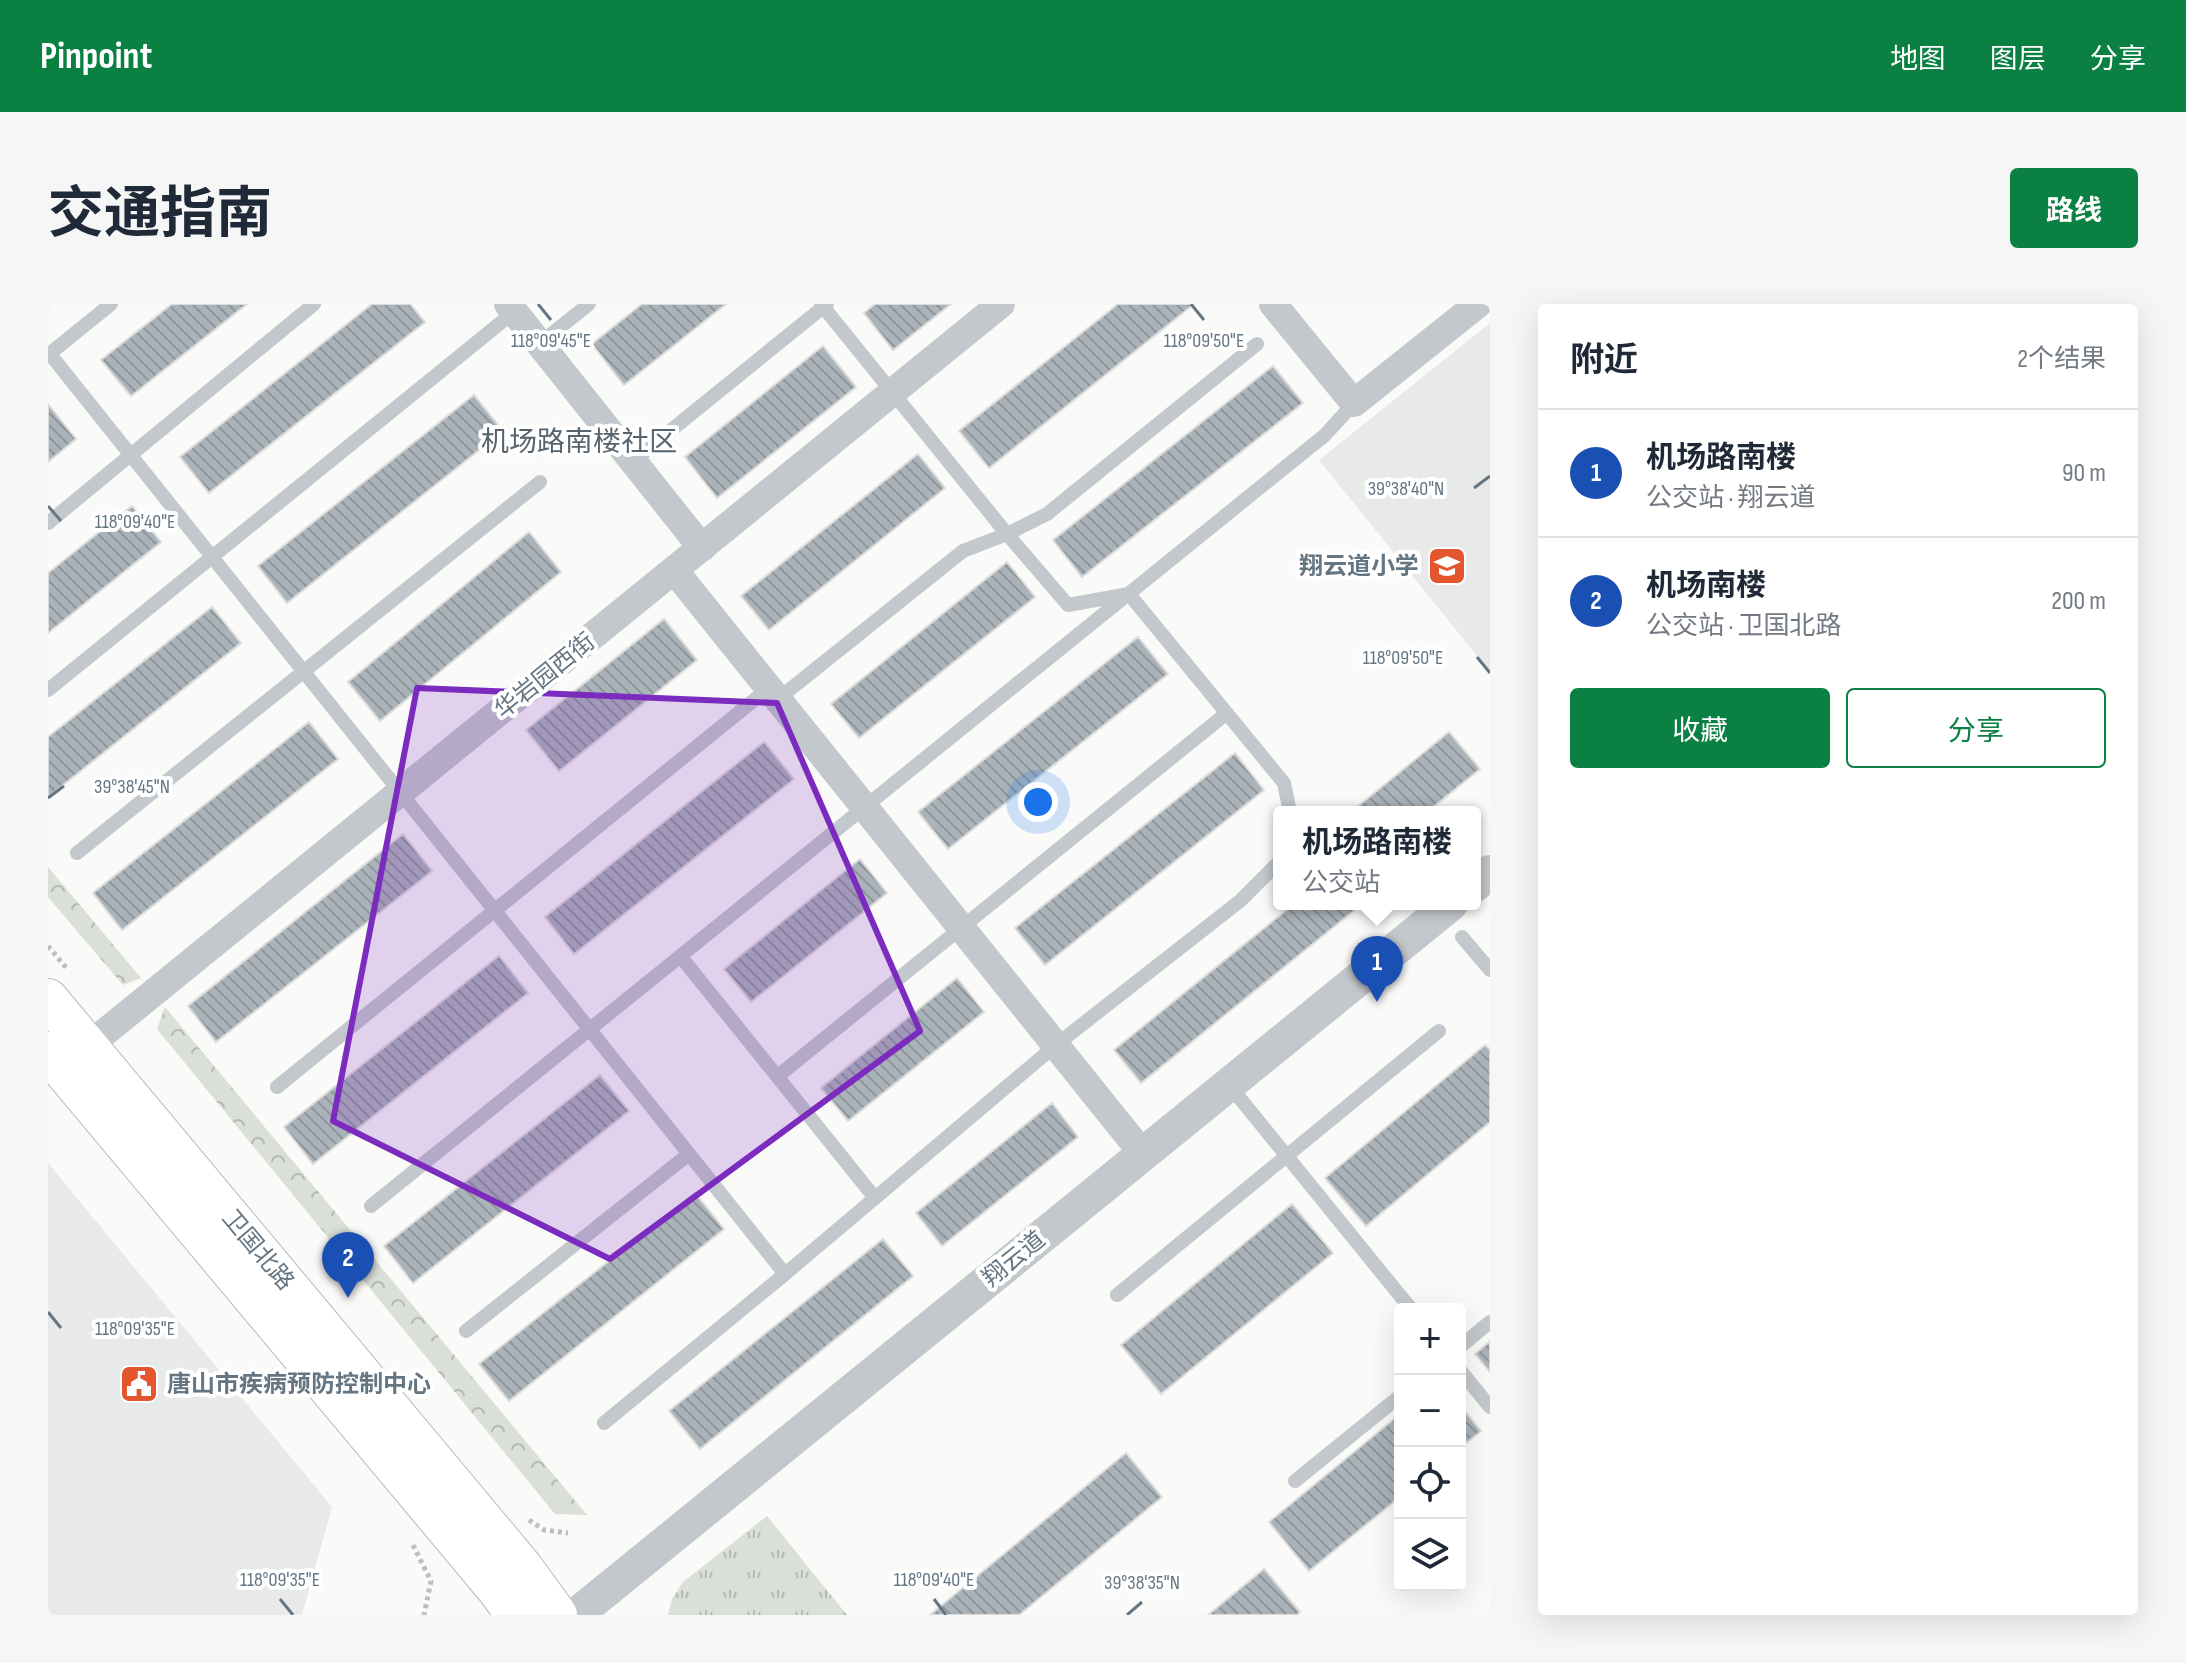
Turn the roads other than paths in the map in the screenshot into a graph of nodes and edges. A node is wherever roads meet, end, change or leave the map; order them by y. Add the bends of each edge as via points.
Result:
1 (111, 304) edge
2 (314, 304) edge
3 (589, 304) edge
4 (1001, 304) edge
5 (1273, 304) edge
6 (1478, 304) edge
7 (824, 305) edge
8 (511, 308) edge
9 (539, 344) junction
10 (1257, 344) dead end
11 (49, 354) edge
12 (893, 392) junction
13 (1354, 403) junction
14 (633, 461) junction
15 (540, 482) dead end
16 (48, 523) edge
17 (1007, 534) junction
18 (702, 548) junction
19 (674, 570) junction
20 (1129, 594) junction
21 (303, 671) junction
22 (48, 690) edge
23 (774, 694) junction
24 (1227, 713) junction
25 (401, 793) junction
26 (1289, 806) edge
27 (865, 807) junction
28 (77, 853) dead end
29 (1273, 868) edge
30 (1444, 910) edge
31 (495, 912) junction
32 (962, 928) junction
33 (1462, 937) dead end
34 (681, 957) junction
35 (1490, 970) edge
36 (48, 999) edge
37 (590, 1030) junction
38 (1439, 1031) dead end
39 (1056, 1045) junction
40 (88, 1046) junction
41 (48, 1052) edge
42 (778, 1076) junction
43 (1229, 1084) junction
44 (277, 1087) dead end
45 (689, 1154) junction
46 (1143, 1154) junction
47 (1287, 1156) junction
48 (875, 1198) junction
49 (371, 1206) dead end
50 (785, 1274) junction
51 (1117, 1295) dead end
52 (1406, 1303) edge
53 (1490, 1322) edge
54 (466, 1331) dead end
55 (1466, 1342) edge
56 (1464, 1375) edge
57 (1394, 1401) edge
58 (1490, 1407) edge
59 (604, 1423) dead end
60 (1295, 1481) dead end
61 (516, 1615) edge
62 (557, 1615) edge
63 (576, 1615) edge

1 - 11 lane
2 - 16 lane
3 - 9 lane
4 - 12 street, 华岩园西街
5 - 13 street
6 - 13 street
7 - 12 lane
7 - 14 lane
8 - 9 street
8 - 22 lane
9 - 14 street
10 - 17 lane via 1047,514
11 - 21 lane
12 - 17 lane
12 - 18 street, 华岩园西街
13 - 20 lane via 1325,435
14 - 18 street
15 - 21 lane
17 - 20 lane via 1068,605
17 - 23 lane via 963,551
18 - 19 street, 华岩园西街
19 - 23 street
19 - 25 street, 华岩园西街
20 - 24 lane
20 - 27 lane
21 - 25 lane
21 - 28 lane
23 - 27 street
23 - 31 lane
24 - 26 lane via 1284,783
24 - 32 lane
25 - 31 lane
25 - 40 street, 华岩园西街
27 - 32 street
27 - 34 lane
29 - 39 lane via 1240,901
30 - 43 street, 翔云道
31 - 37 lane
31 - 44 lane
32 - 39 street
32 - 42 lane
33 - 35 lane
34 - 37 lane
34 - 42 lane
36 - 40 main road, 卫国北路
37 - 45 lane
37 - 49 lane
38 - 47 lane
39 - 46 street
39 - 48 lane
40 - 62 main road, 卫国北路
41 - 61 main road, 卫国北路
42 - 48 lane
43 - 46 street, 翔云道
43 - 47 lane
45 - 50 lane
45 - 54 lane
46 - 63 street, 翔云道
47 - 51 lane
47 - 52 lane
48 - 50 lane
50 - 59 lane
53 - 55 lane
56 - 58 lane
57 - 60 lane

